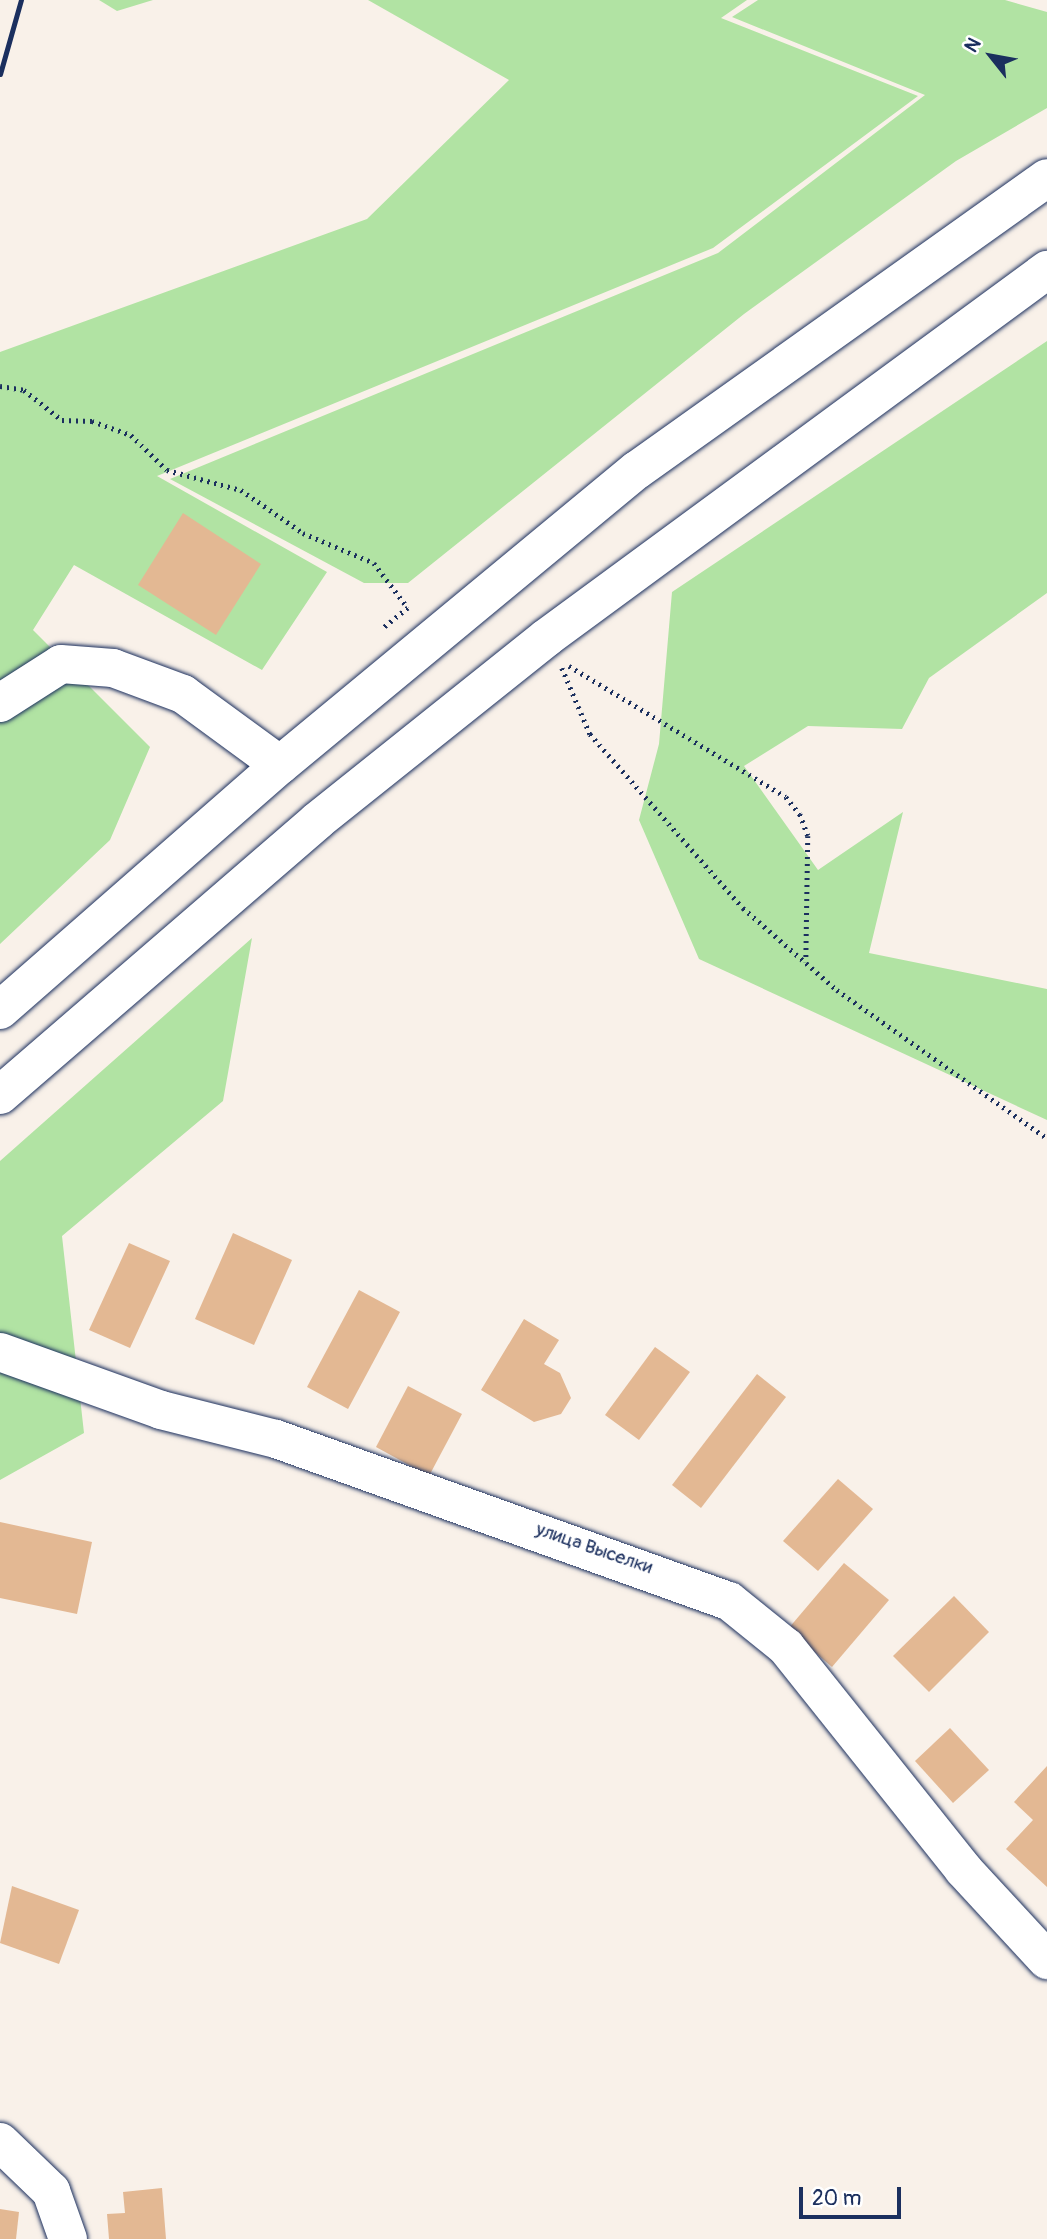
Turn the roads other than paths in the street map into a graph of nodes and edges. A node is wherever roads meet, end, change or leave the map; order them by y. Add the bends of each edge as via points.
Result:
1 (1047, 178) edge
2 (1047, 270) edge
3 (0, 703) edge
4 (280, 765) junction
5 (0, 1010) edge
6 (0, 1095) edge
7 (0, 1352) edge
8 (1047, 1960) edge
9 (0, 2142) edge
10 (68, 2239) edge

1 - 4 main road via 637,470
2 - 6 main road via 546,638 317,821
3 - 4 main road via 61,664 113,668 183,694
4 - 5 main road
7 - 8 main road, улица Выселки via 160,1410 276,1439 729,1601 786,1647 963,1869
9 - 10 main road via 51,2191

